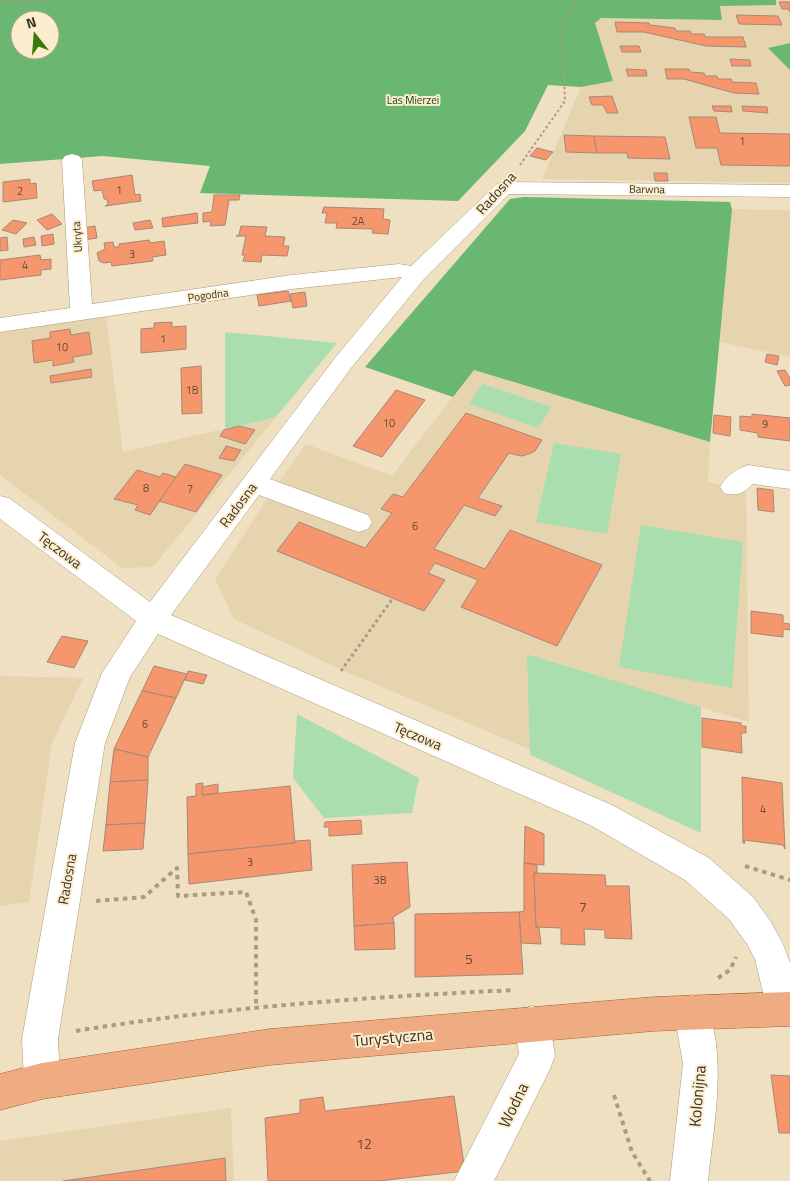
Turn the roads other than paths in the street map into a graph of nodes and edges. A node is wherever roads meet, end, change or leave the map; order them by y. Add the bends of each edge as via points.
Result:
1 (72, 160) dead end
2 (504, 188) joint
3 (790, 191) edge
4 (416, 274) junction
5 (82, 314) junction
6 (0, 325) edge
7 (790, 480) edge
8 (254, 483) junction
9 (733, 487) dead end
10 (0, 505) edge
11 (359, 522) dead end
12 (153, 619) junction
13 (788, 1009) edge
14 (692, 1012) junction
15 (532, 1024) junction
16 (42, 1081) junction
17 (0, 1092) edge
18 (473, 1181) edge
19 (689, 1181) edge

1 - 5 street, Ukryta
2 - 3 street, Barwna
2 - 4 street, Radosna
4 - 5 street, Pogodna via 399,270 292,282
4 - 8 street, Radosna via 343,363
5 - 6 street, Pogodna
7 - 9 street via 748,474
8 - 11 street
8 - 12 street, Radosna
10 - 12 street, Tęczowa
12 - 13 street, Tęczowa via 601,815 698,870 741,908 760,933
12 - 16 street, Radosna via 117,673 90,744 40,1039
13 - 14 main road, Turystyczna
14 - 15 main road, Turystyczna
14 - 19 street, Kolonijna via 701,1064
15 - 16 main road, Turystyczna via 270,1047
15 - 18 street, Wodna via 537,1056
16 - 17 main road, Turystyczna

